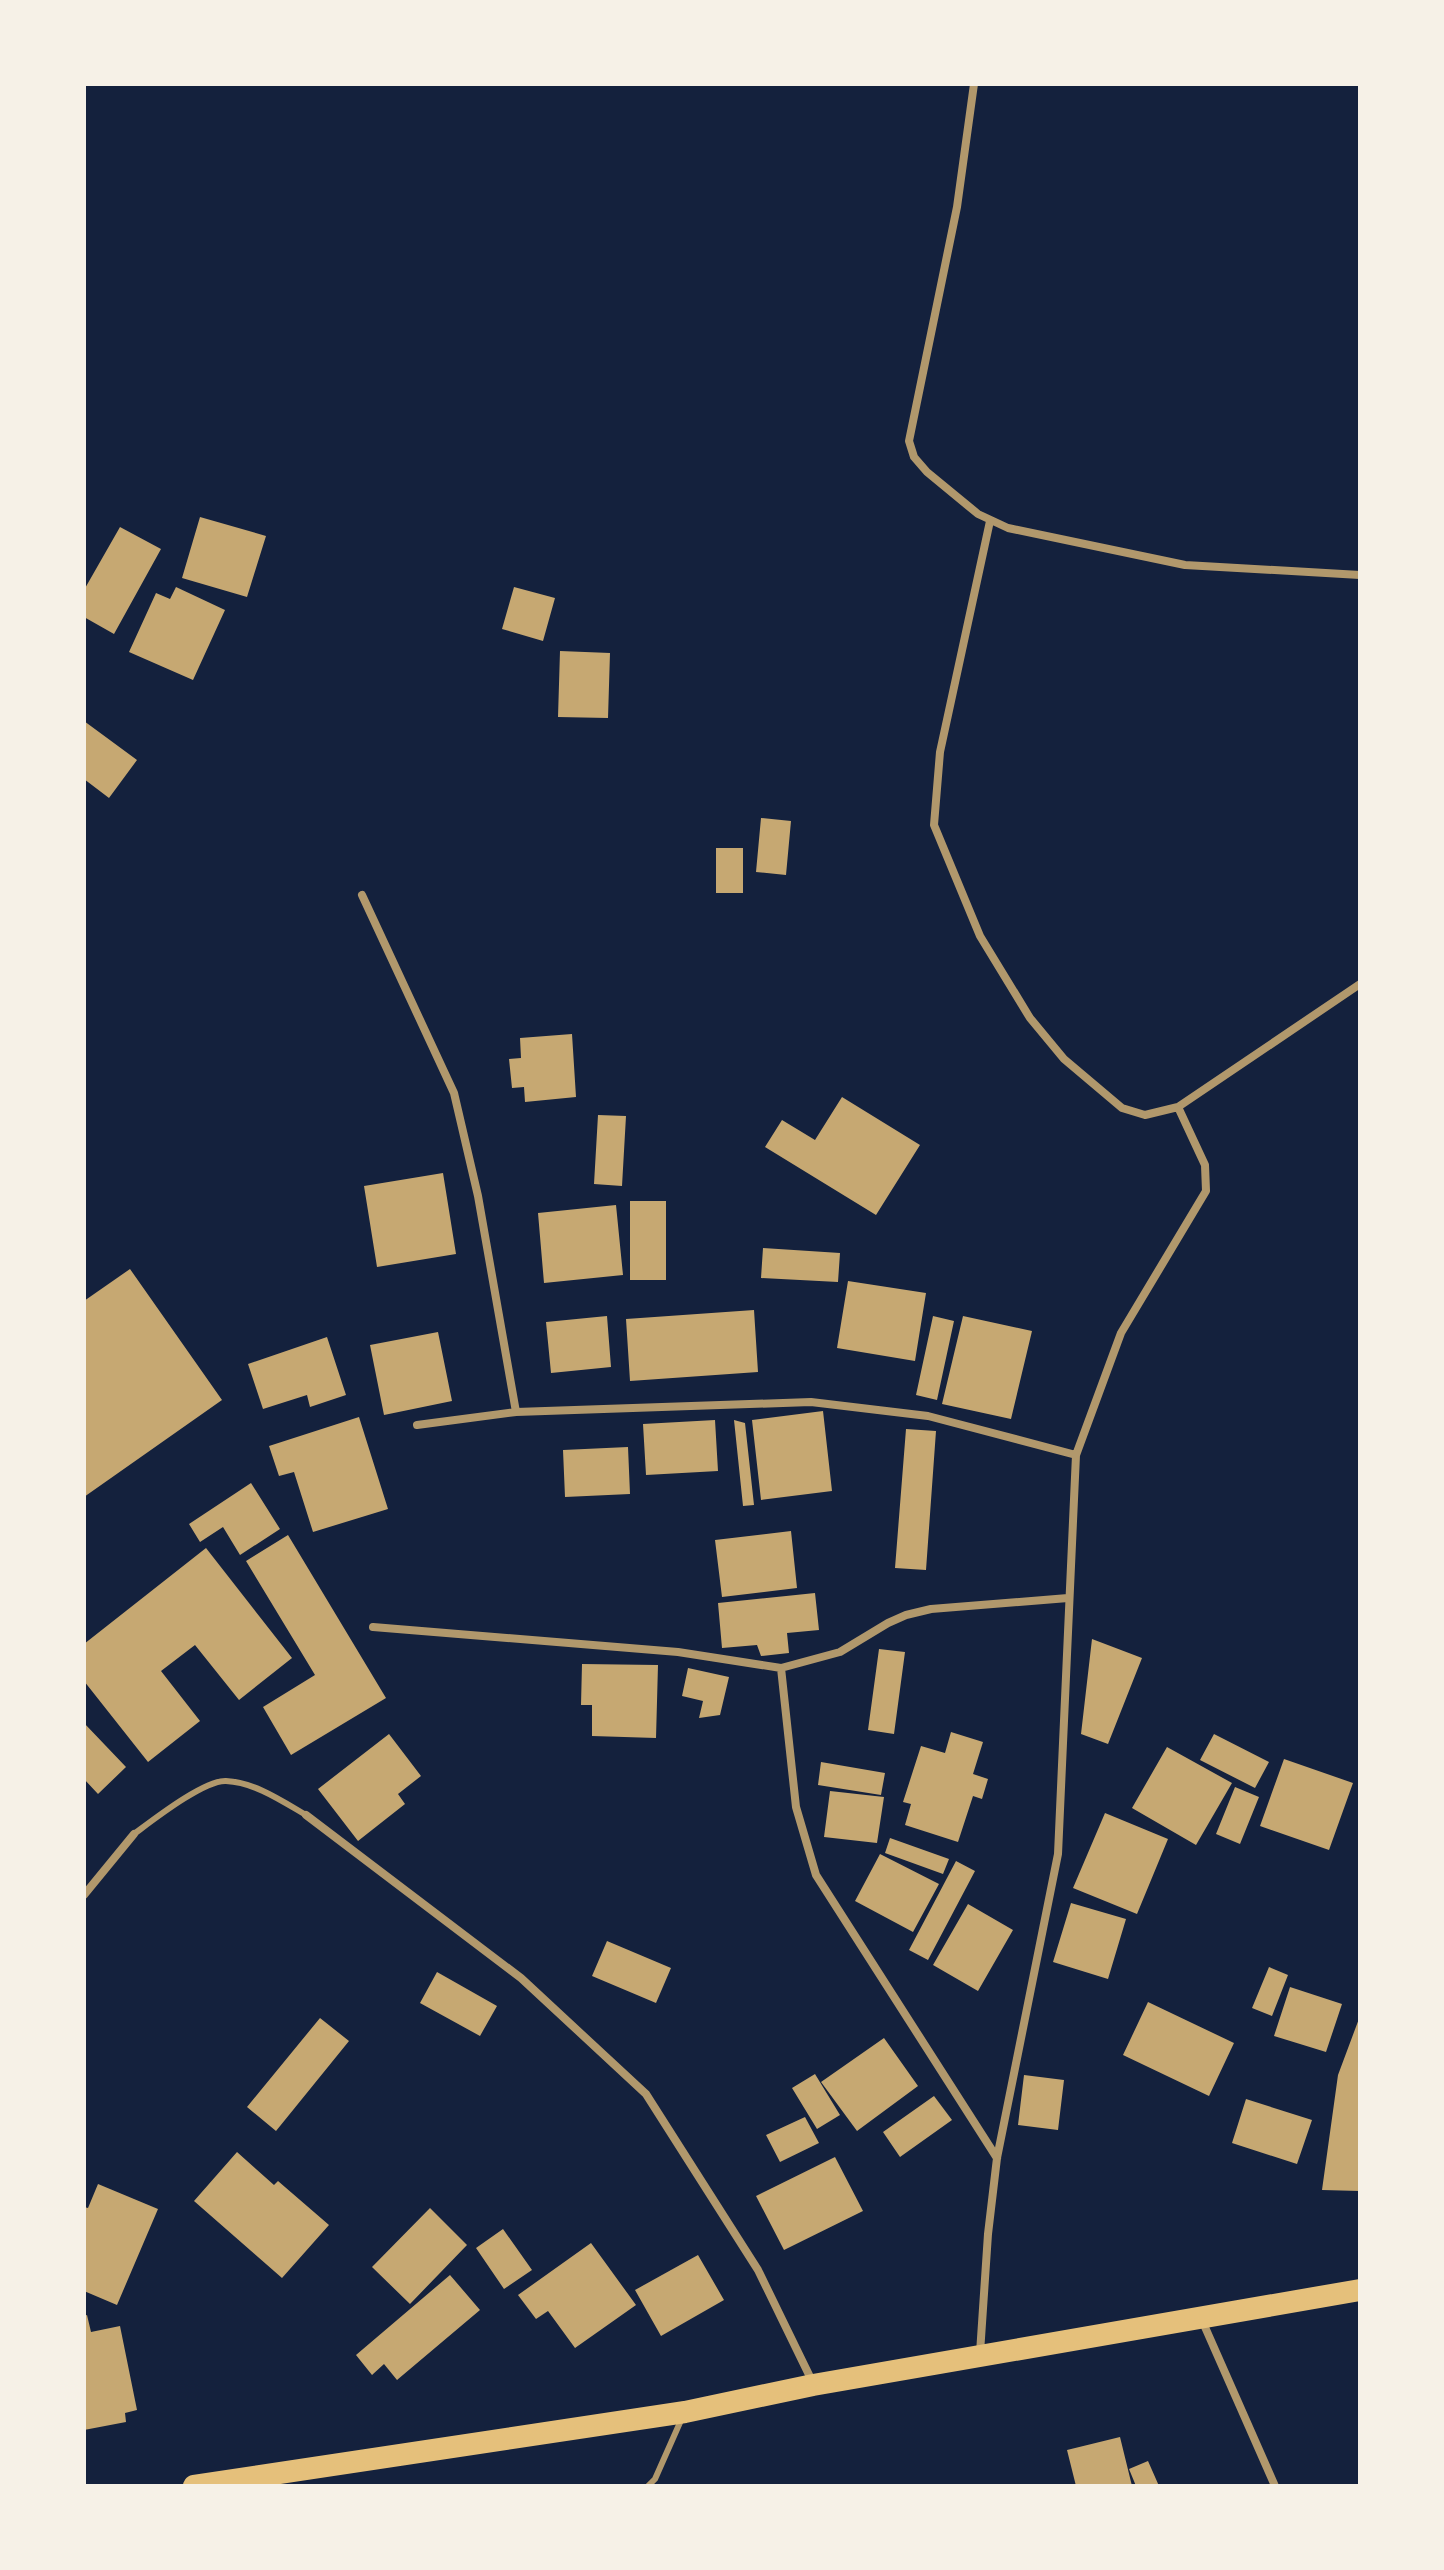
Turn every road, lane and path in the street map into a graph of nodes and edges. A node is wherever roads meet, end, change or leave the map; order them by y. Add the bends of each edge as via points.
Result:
1 (974, 84) edge
2 (990, 521) junction
3 (1360, 575) edge
4 (362, 895) dead end
5 (1360, 984) edge
6 (1178, 1107) junction
7 (516, 1412) junction
8 (417, 1425) dead end
9 (1076, 1455) junction
10 (1068, 1598) junction
11 (373, 1627) dead end
12 (781, 1668) junction
13 (306, 1815) joint
14 (134, 1834) joint
15 (84, 1895) edge
16 (997, 2158) junction
17 (1360, 2290) edge
18 (1201, 2318) junction
19 (980, 2357) junction
20 (813, 2385) junction
21 (685, 2412) junction
22 (194, 2486) edge
23 (648, 2486) edge
24 (1275, 2486) edge

1 - 2 street via 957,207 909,441 927,472
2 - 3 street via 1185,565
2 - 6 street via 940,752 934,825 980,936 1030,1018 1064,1059 1122,1108 1145,1115
4 - 7 street via 454,1093
5 - 6 street
6 - 9 street via 1205,1165 1206,1191 1121,1333
7 - 8 street
7 - 9 street via 811,1402 928,1416
9 - 10 street
10 - 12 street via 906,1615 840,1652
10 - 16 street via 1058,1854
11 - 12 street via 678,1652
12 - 16 street via 796,1807 816,1875
13 - 14 lane via 264,1791 224,1780 183,1798
13 - 20 street via 521,1978 646,2094 758,2270
14 - 15 street
16 - 19 street
17 - 18 highway
18 - 19 highway
18 - 24 street
19 - 20 highway
20 - 21 highway
21 - 22 highway
21 - 23 lane

